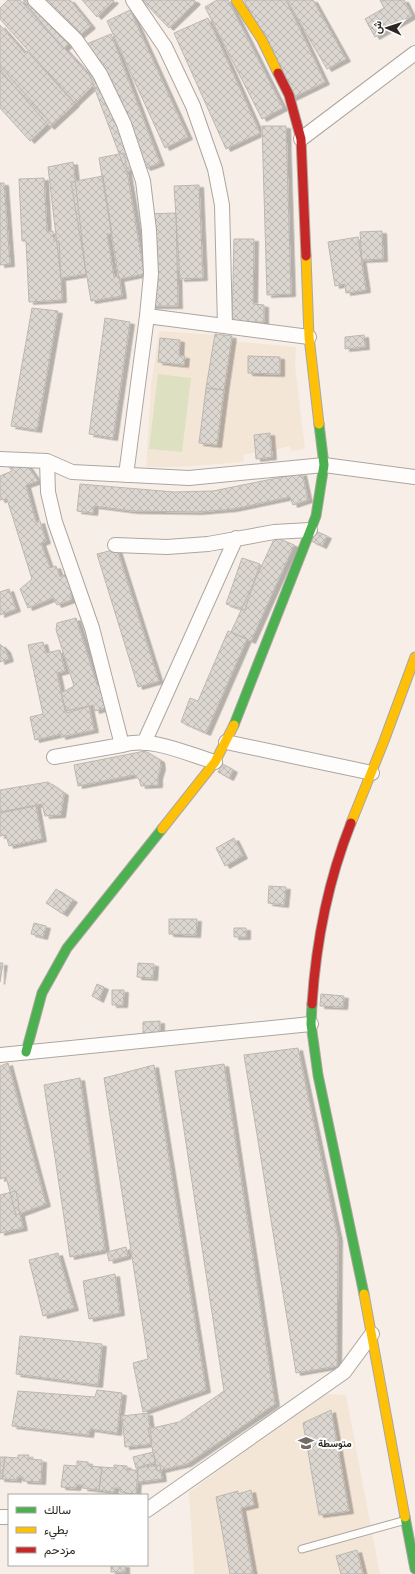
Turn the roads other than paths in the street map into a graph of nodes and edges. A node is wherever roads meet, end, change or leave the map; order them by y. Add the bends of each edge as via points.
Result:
1 (35, 0) edge
2 (133, 0) edge
3 (236, 0) edge
4 (415, 53) edge
5 (301, 139) junction
6 (147, 316) junction
7 (225, 326) junction
8 (309, 337) junction
9 (0, 459) edge
10 (47, 461) junction
11 (324, 465) junction
12 (126, 475) junction
13 (415, 477) edge
14 (310, 530) junction
15 (236, 538) junction
16 (114, 545) dead end
17 (415, 657) edge
18 (226, 742) junction
19 (144, 743) junction
20 (122, 745) junction
21 (54, 757) dead end
22 (215, 762) junction
23 (372, 773) junction
24 (311, 1024) junction
25 (26, 1052) junction
26 (0, 1054) edge
27 (372, 1334) junction
28 (148, 1509) edge
29 (406, 1520) junction
30 (302, 1549) dead end
31 (415, 1569) edge

1 - 6 street via 76,40 100,74 124,124 143,181 149,230 151,274
2 - 7 street via 165,47 193,106 215,168 222,205
3 - 5 street via 262,40 289,95
4 - 5 street
5 - 8 street
6 - 7 street
6 - 12 street
7 - 8 street
8 - 11 street
9 - 10 street
10 - 12 street via 72,472
10 - 20 street via 48,492 55,522 92,628
11 - 12 street via 190,478
11 - 13 street
11 - 14 street via 316,516
14 - 15 street
14 - 18 street
15 - 16 street via 208,544 167,547
15 - 19 street
17 - 23 street
18 - 22 street
18 - 23 street
19 - 20 street via 131,742
19 - 22 street
20 - 21 street
22 - 25 street via 67,948 42,993
23 - 24 street via 341,848 325,905 315,963
24 - 25 street
24 - 27 street via 318,1075
25 - 26 street
27 - 28 street via 344,1372
27 - 29 street
29 - 30 lane
29 - 31 street

